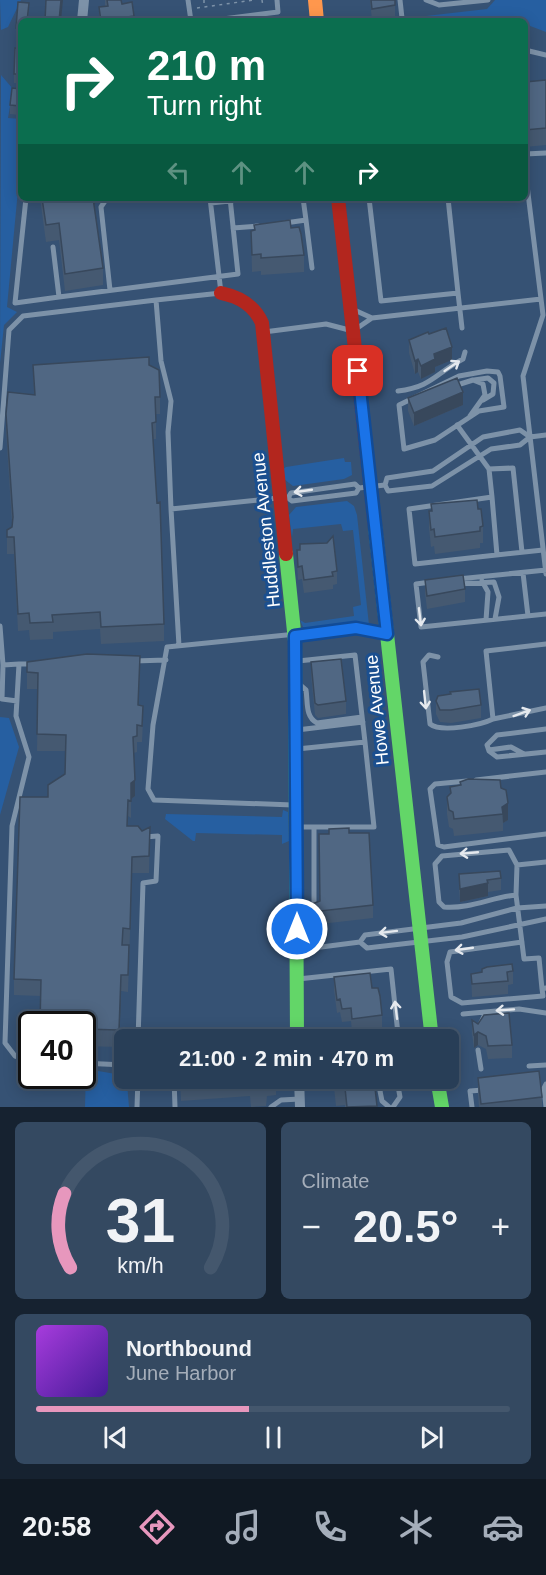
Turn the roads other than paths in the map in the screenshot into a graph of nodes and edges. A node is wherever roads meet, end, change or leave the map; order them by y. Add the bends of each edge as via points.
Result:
1 (84, 0) edge
2 (188, 0) edge
3 (277, 0) edge
4 (315, 0) edge
5 (400, 0) edge
6 (426, 0) edge
7 (488, 0) edge
8 (458, 1) edge
9 (82, 18) edge
10 (191, 18) edge
11 (231, 18) edge
12 (318, 18) edge
13 (402, 18) dead end
14 (528, 51) edge
15 (546, 55) edge
16 (546, 153) edge
17 (528, 154) edge
18 (528, 193) edge
19 (26, 201) edge
20 (105, 201) edge
21 (211, 201) edge
22 (230, 201) edge
23 (303, 201) edge
24 (338, 201) edge
25 (369, 201) edge
26 (448, 201) edge
27 (306, 220) junction
28 (275, 224) edge
29 (264, 225) edge
30 (233, 228) junction
31 (53, 247) dead end
32 (312, 268) dead end
33 (219, 276) junction
34 (110, 290) junction
35 (221, 293) junction
36 (458, 293) junction
37 (59, 297) junction
38 (541, 299) junction
39 (156, 300) junction
40 (351, 308) junction
41 (459, 308) junction
42 (372, 318) junction
43 (462, 328) dead end
44 (353, 331) junction
45 (262, 332) junction
46 (465, 352) dead end
47 (473, 381) junction
48 (398, 391) dead end
49 (481, 400) junction
50 (399, 409) junction
51 (470, 416) junction
52 (457, 425) junction
53 (546, 435) edge
54 (530, 437) junction
55 (471, 444) junction
56 (0, 448) edge
57 (479, 456) junction
58 (489, 470) junction
59 (385, 485) junction
60 (365, 487) junction
61 (492, 496) junction
62 (281, 498) junction
63 (171, 509) junction
64 (543, 550) junction
65 (522, 552) junction
66 (497, 555) junction
67 (546, 572) edge
68 (523, 573) junction
69 (482, 581) junction
70 (438, 584) edge
71 (546, 614) edge
72 (528, 616) junction
73 (486, 620) junction
74 (495, 620) junction
75 (0, 626) edge
76 (387, 634) junction
77 (295, 636) junction
78 (546, 644) edge
79 (179, 646) junction
80 (438, 657) dead end
81 (166, 660) junction
82 (132, 661) edge
83 (296, 662) junction
84 (42, 663) edge
85 (19, 664) junction
86 (3, 665) junction
87 (297, 683) junction
88 (17, 701) junction
89 (546, 708) edge
90 (493, 718) junction
91 (362, 720) junction
92 (546, 729) edge
93 (297, 730) junction
94 (365, 742) junction
95 (297, 749) junction
96 (546, 752) edge
97 (546, 772) edge
98 (297, 805) junction
99 (297, 827) junction
100 (314, 827) junction
101 (546, 834) edge
102 (143, 843) edge
103 (546, 862) edge
104 (517, 865) junction
105 (516, 895) junction
106 (546, 906) edge
107 (517, 908) junction
108 (314, 912) edge
109 (546, 919) edge
110 (520, 923) junction
111 (421, 934) junction
112 (360, 942) junction
113 (522, 942) junction
114 (297, 950) junction
115 (297, 979) junction
116 (544, 988) edge
117 (486, 1012) junction
118 (546, 1012) edge
119 (463, 1014) dead end
120 (138, 1029) edge
121 (297, 1029) edge
122 (398, 1029) edge
123 (431, 1029) edge
124 (477, 1032) edge
125 (478, 1050) dead end
126 (18, 1057) edge
127 (96, 1064) edge
128 (114, 1065) edge
129 (546, 1065) edge
130 (530, 1066) dead end
131 (481, 1069) dead end
132 (546, 1084) edge
133 (138, 1089) edge
134 (174, 1089) edge
135 (381, 1089) edge
136 (399, 1089) edge
137 (439, 1089) edge
138 (489, 1089) edge
139 (300, 1103) edge
140 (137, 1107) edge
141 (175, 1107) edge
142 (271, 1107) edge
143 (391, 1107) edge
144 (442, 1107) edge
145 (472, 1107) edge
146 (546, 1107) edge

1 - 9 street
2 - 10 lane
3 - 11 lane via 278,12
4 - 12 street
5 - 13 lane
6 - 8 lane via 439,5
7 - 8 lane
14 - 15 lane
16 - 17 lane
18 - 38 lane
19 - 37 lane via 15,303
20 - 34 lane via 101,207
21 - 33 lane
22 - 30 lane
23 - 27 lane
24 - 40 street, Howe Avenue
25 - 36 lane via 381,302
26 - 36 lane
27 - 28 lane
27 - 32 lane
29 - 30 lane
30 - 33 lane via 238,274
31 - 37 lane
33 - 34 lane
33 - 35 lane
34 - 37 lane
35 - 39 lane
35 - 45 street, Huddleston Avenue via 249,303 260,319
36 - 41 lane
38 - 41 lane
38 - 54 lane via 542,322 524,372
39 - 56 lane via 23,316 16,321 9,330
39 - 63 lane via 161,361 171,401
40 - 42 lane
40 - 44 street, Howe Avenue
41 - 42 lane
41 - 43 lane
42 - 44 lane
44 - 45 lane via 327,324
44 - 60 street, Howe Avenue
45 - 62 street, Huddleston Avenue
48 -> 46 lane via 422,387 463,359
47 - 49 lane via 483,384 485,395
47 - 49 lane via 488,378 494,383 492,394
47 - 50 lane
49 - 51 lane
50 - 51 lane via 399,405 459,376 487,370 498,372 504,407
50 - 52 lane via 404,449 435,440
51 - 52 lane
52 - 55 lane
53 - 54 lane
54 - 55 lane via 520,430 496,433
54 - 57 lane via 520,445 498,447
54 - 64 lane
55 - 57 lane
55 - 59 lane via 433,471 387,478
57 - 58 lane
57 - 59 lane via 432,486 388,491
58 - 61 lane
58 - 65 lane via 513,468
59 - 60 lane
60 -> 60 lane via 355,484 323,488 291,493 288,498 292,501 356,493
60 - 76 street, Howe Avenue
61 - 66 lane
61 - 66 lane via 409,509 416,564
62 - 63 lane
62 - 77 street, Huddleston Avenue
63 - 79 lane
64 - 65 lane
64 - 67 lane
65 - 66 lane
67 - 68 lane
68 - 69 lane via 448,583
68 - 72 lane
69 - 73 lane via 488,592
69 - 74 lane via 491,580 498,588 500,602
70 -> 73 lane via 416,584 421,627
71 - 72 lane
72 - 74 lane
73 - 74 lane
75 - 86 lane
76 - 77 lane via 356,628
76 - 111 street, Howe Avenue
77 - 79 lane
77 - 83 street, Huddleston Avenue
78 - 90 lane via 486,651
79 - 81 lane via 167,647
80 -> 90 lane via 429,655 423,662 430,724 437,729 483,724
81 - 82 lane
81 - 98 lane via 153,725 150,796 154,800
83 - 87 street, Huddleston Avenue
83 - 91 lane via 355,655
84 - 85 lane
85 - 86 lane
85 - 88 lane
86 - 88 lane via 2,699
87 - 91 lane via 306,690 309,714 315,722
87 - 93 street, Huddleston Avenue
88 - 126 lane via 16,716 29,757 12,826 5,1043
90 -> 89 lane
91 - 93 lane
91 - 94 lane
92 - 96 lane via 497,735 488,742 489,750 497,757
93 - 95 street, Huddleston Avenue
94 - 95 lane
94 - 100 lane via 374,827
95 - 98 street, Huddleston Avenue
97 - 101 lane via 435,784 430,789 437,844 441,846
98 - 99 street, Huddleston Avenue
99 - 100 lane
99 - 114 street, Huddleston Avenue
100 - 108 lane
102 - 120 lane via 145,836 158,836 156,881 143,883
103 - 104 lane
104 - 105 lane
104 -> 105 lane via 509,850 442,856 435,864 439,902 444,907 490,903 502,896
105 - 107 lane
106 - 107 lane
107 - 110 lane
107 - 111 lane
109 - 110 lane
110 - 111 lane via 462,937
110 - 113 lane
111 - 112 lane via 367,948
111 -> 112 lane via 365,934
111 - 123 street, Howe Avenue
112 - 114 lane
113 - 116 lane via 524,959 538,958
113 -> 116 lane via 450,952 447,962 451,997 462,1003 543,996
114 - 115 street, Huddleston Avenue
115 - 121 street, Huddleston Avenue
122 -> 115 lane via 391,969
118 -> 117 lane
117 - 119 lane
117 - 124 lane via 479,1020
125 - 131 lane
127 - 128 lane
129 - 130 lane
132 - 146 lane
133 - 140 lane
134 - 141 lane
135 - 143 lane via 382,1101
136 - 143 lane via 400,1097
137 - 144 street
138 - 145 lane via 470,1091
139 - 142 lane via 281,1100

